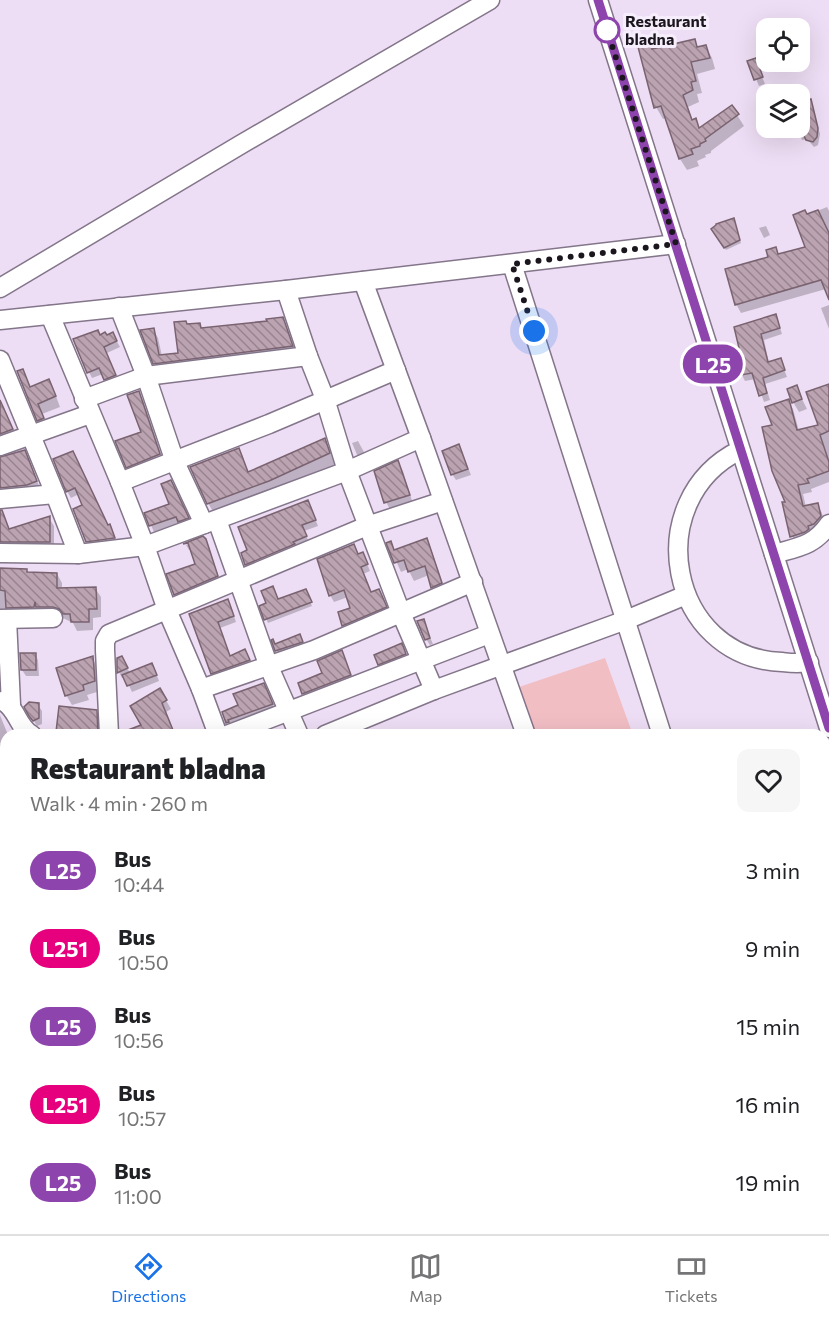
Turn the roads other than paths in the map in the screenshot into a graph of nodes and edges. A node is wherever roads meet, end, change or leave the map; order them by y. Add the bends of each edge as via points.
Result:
1 (490, 0) edge
2 (598, 0) edge
3 (676, 244) junction
4 (512, 264) junction
5 (363, 280) junction
6 (0, 288) edge
7 (286, 290) junction
8 (119, 307) junction
9 (50, 315) junction
10 (0, 320) edge
11 (308, 356) junction
12 (2, 370) edge
13 (396, 370) junction
14 (146, 376) junction
15 (325, 399) junction
16 (87, 406) junction
17 (30, 435) junction
18 (421, 438) junction
19 (0, 446) edge
20 (740, 450) junction
21 (175, 462) junction
22 (347, 471) junction
23 (120, 482) junction
24 (55, 494) junction
25 (0, 499) edge
26 (443, 501) junction
27 (211, 522) junction
28 (829, 524) edge
29 (368, 526) junction
30 (145, 546) junction
31 (0, 552) edge
32 (78, 554) junction
33 (774, 554) junction
34 (238, 579) junction
35 (472, 582) junction
36 (686, 595) junction
37 (167, 610) junction
38 (401, 613) junction
39 (53, 618) dead end
40 (4, 619) edge
41 (626, 620) junction
42 (489, 634) junction
43 (421, 660) junction
44 (809, 662) junction
45 (502, 666) junction
46 (269, 667) junction
47 (201, 689) junction
48 (434, 690) junction
49 (5, 703) edge
50 (289, 711) junction
51 (829, 728) edge
52 (25, 729) edge
53 (109, 729) edge
54 (216, 729) edge
55 (242, 729) edge
56 (296, 729) edge
57 (340, 729) edge
58 (524, 729) edge
59 (660, 729) edge

1 - 6 street
2 - 3 street
3 - 4 street
3 - 20 street
4 - 5 street
4 - 41 street
5 - 7 street
5 - 13 street
7 - 8 street
7 - 11 street
8 - 9 street
8 - 14 street
9 - 10 street
9 - 16 street
11 - 14 street
11 - 15 street
12 - 17 street
13 - 15 street
13 - 18 street
14 - 16 street
14 - 21 street
15 - 21 street
15 - 22 street
16 - 17 street
16 - 23 street
17 - 19 street
17 - 24 street
18 - 22 street
18 - 26 street
20 - 33 street
20 - 36 street via 727,456 704,478 683,513 679,560
21 - 23 street
21 - 27 street
22 - 27 street
22 - 29 street
23 - 30 street
24 - 25 street
24 - 32 street
26 - 29 street
26 - 35 street
27 - 30 street
27 - 34 street
28 - 33 street via 811,543
29 - 34 street
29 - 38 street
30 - 32 street
30 - 37 street
31 - 32 street
33 - 44 street
34 - 37 street
34 - 46 street
35 - 38 street
35 - 42 street
36 - 41 street
36 - 44 street via 712,634 738,652 767,662
37 - 47 street
37 - 53 street via 109,634 105,641
38 - 43 street
38 - 46 street
39 - 40 street
40 - 49 street
41 - 45 street
41 - 59 street
42 - 43 street
42 - 45 street
43 - 48 street
43 - 50 street
44 - 51 street
45 - 48 street
45 - 58 street
46 - 47 street
46 - 50 street
47 - 54 street
48 - 57 street
49 - 52 street
50 - 55 street
50 - 56 street

